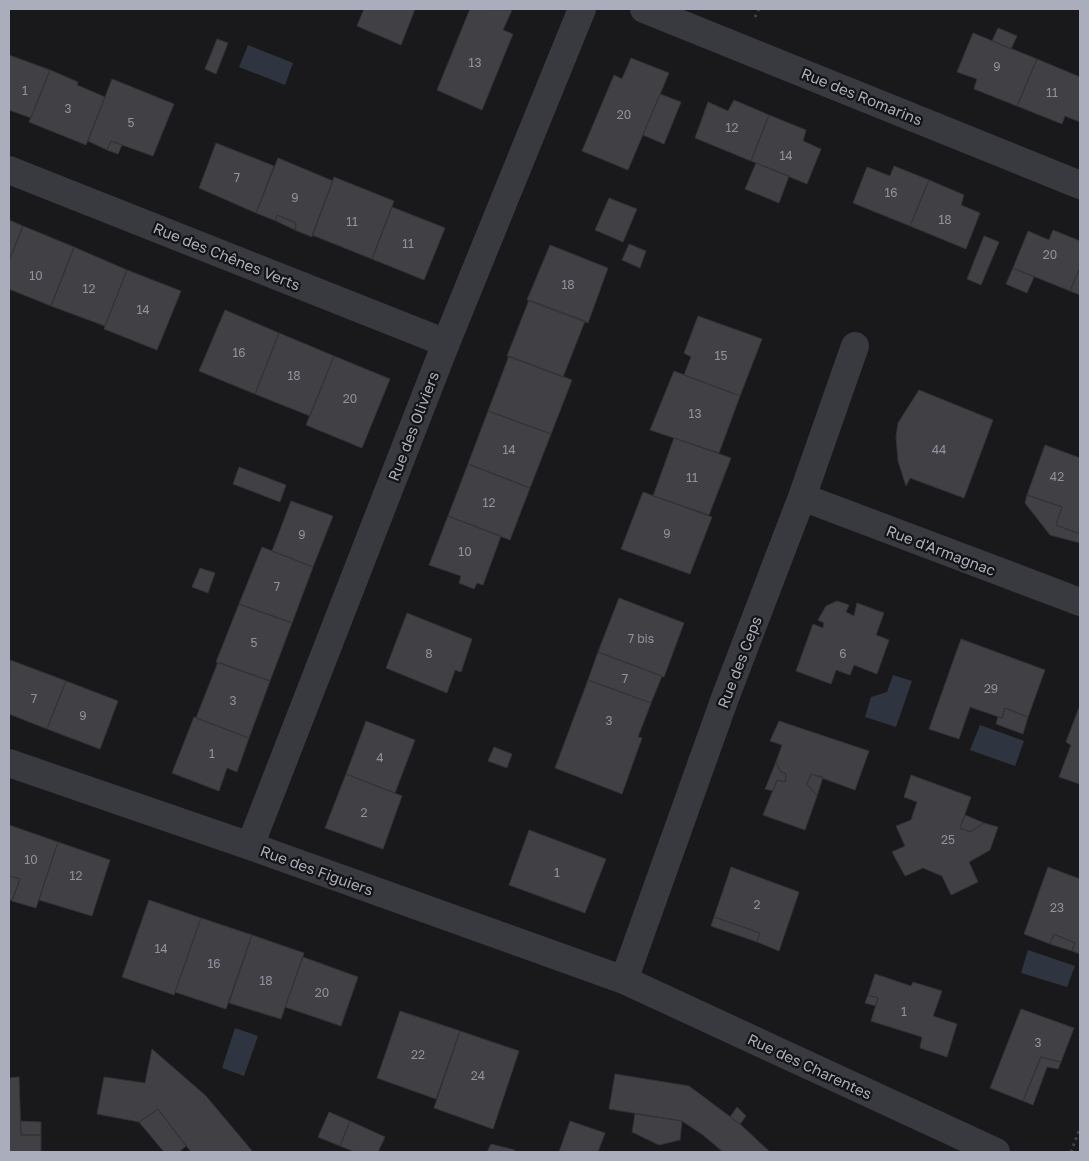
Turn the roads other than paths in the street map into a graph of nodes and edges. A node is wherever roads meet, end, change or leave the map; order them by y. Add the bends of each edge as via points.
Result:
1 (582, 9) edge
2 (644, 9) edge
3 (9, 170) edge
4 (1080, 185) edge
5 (446, 343) junction
6 (855, 346) dead end
7 (802, 497) junction
8 (1080, 602) edge
9 (9, 763) edge
10 (250, 846) junction
11 (624, 980) junction
12 (996, 1152) edge

1 - 5 street, Rue des Oliviers
2 - 4 street, Rue des Romarins
3 - 5 street, Rue des Chênes Verts
5 - 10 street, Rue des Oliviers
6 - 7 street, Rue des Ceps
7 - 8 street, Rue d'Armagnac
7 - 11 street, Rue des Ceps via 725,698
9 - 10 street, Rue des Figuiers
10 - 11 street, Rue des Figuiers
11 - 12 street, Rue des Charentes

